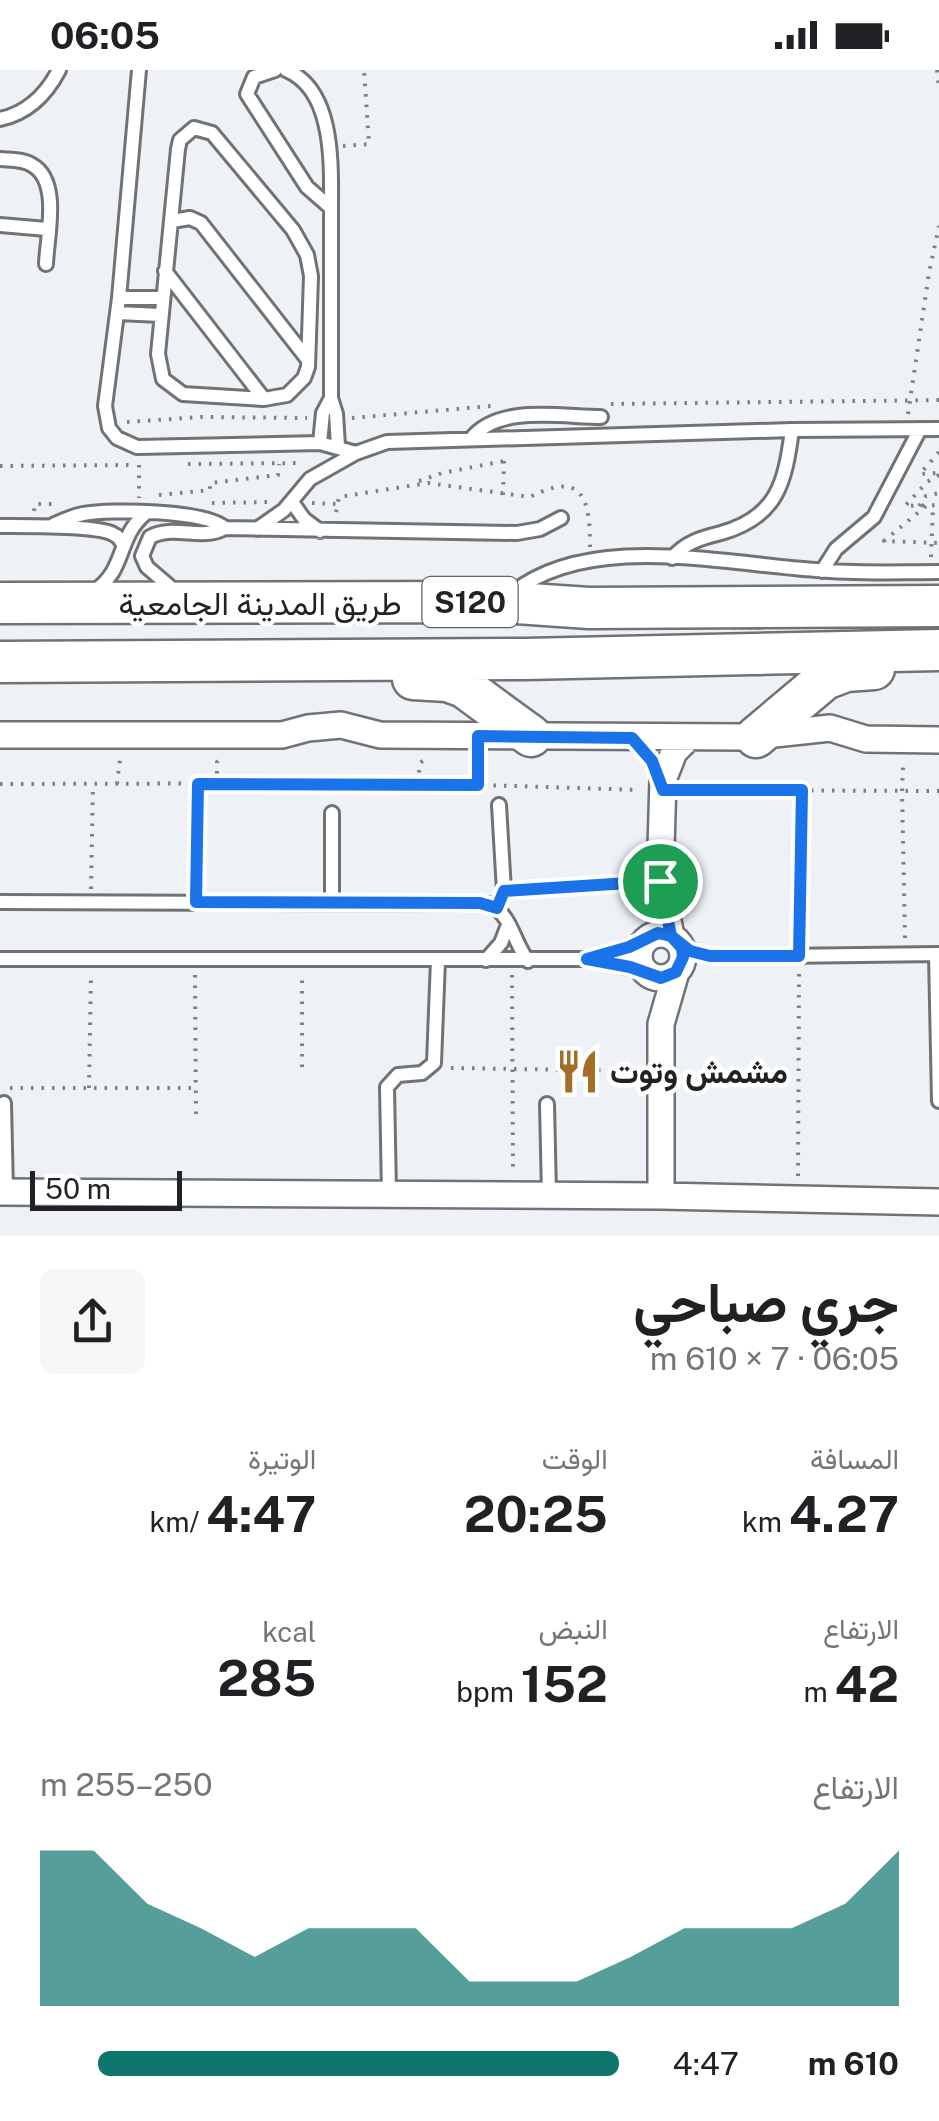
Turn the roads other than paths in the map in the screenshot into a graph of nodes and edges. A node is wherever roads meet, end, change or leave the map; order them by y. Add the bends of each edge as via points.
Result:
1 (59, 70) edge
2 (139, 70) edge
3 (275, 70) edge
4 (286, 70) edge
5 (0, 118) edge
6 (0, 158) edge
7 (331, 208) junction
8 (172, 221) junction
9 (0, 225) edge
10 (47, 229) junction
11 (46, 264) dead end
12 (165, 271) junction
13 (120, 298) junction
14 (162, 298) junction
15 (118, 314) junction
16 (160, 315) junction
17 (308, 360) junction
18 (330, 398) junction
19 (264, 399) junction
20 (600, 417) dead end
21 (913, 429) junction
22 (939, 429) edge
23 (792, 430) junction
24 (471, 439) junction
25 (320, 443) junction
26 (338, 446) junction
27 (356, 453) junction
28 (292, 502) junction
29 (142, 508) junction
30 (561, 518) dead end
31 (52, 525) junction
32 (0, 526) edge
33 (225, 528) junction
34 (257, 529) junction
35 (320, 531) junction
36 (124, 546) junction
37 (672, 558) junction
38 (822, 571) junction
39 (936, 583) edge
40 (200, 602) junction
41 (501, 602) junction
42 (70, 603) junction
43 (0, 604) edge
44 (929, 650) edge
45 (360, 658) junction
46 (0, 662) edge
47 (0, 735) edge
48 (531, 736) junction
49 (756, 737) junction
50 (632, 738) junction
51 (688, 738) junction
52 (939, 740) edge
53 (663, 790) junction
54 (499, 806) dead end
55 (332, 814) dead end
56 (0, 902) edge
57 (332, 903) junction
58 (497, 908) junction
59 (509, 922) junction
60 (660, 940) junction
61 (938, 954) edge
62 (587, 959) junction
63 (0, 960) edge
64 (438, 960) junction
65 (486, 960) junction
66 (528, 961) junction
67 (645, 972) junction
68 (676, 972) junction
69 (661, 1024) junction
70 (939, 1102) edge
71 (4, 1104) dead end
72 (547, 1104) dead end
73 (3, 1192) edge
74 (390, 1194) junction
75 (549, 1195) junction
76 (661, 1196) junction
77 (939, 1202) edge

1 - 5 lane via 30,107
2 - 13 lane
3 - 7 lane via 254,77 247,94 307,187
4 - 7 lane via 301,78 318,106 331,146
6 - 10 lane via 26,162 45,177
7 - 18 lane
8 - 12 lane
8 - 17 lane via 200,223
8 - 17 lane via 180,140 204,128 304,246
9 - 10 lane
10 - 11 lane
12 - 14 lane
12 - 19 lane
13 - 14 lane
13 - 15 lane
14 - 16 lane
15 - 16 lane
15 - 25 lane via 104,406 109,428 126,444
16 - 19 lane via 158,367 172,388
17 - 19 lane via 296,388
18 - 25 lane
18 - 26 lane
20 - 24 lane via 510,418 485,425
21 - 22 lane
21 - 23 lane
21 - 38 lane via 874,517 836,549
23 - 24 lane
23 - 37 lane via 786,476 765,509 744,525 691,542
24 - 27 lane via 401,440
25 - 26 lane
26 - 27 lane
27 - 28 lane via 310,479
28 - 34 lane
28 - 35 lane
29 - 31 lane
29 - 33 lane via 196,515
29 - 36 lane
30 - 35 lane via 517,532
31 - 32 lane
31 - 36 lane via 107,531
33 - 34 lane
33 - 40 lane via 163,531 143,549 154,575
34 - 35 lane
36 - 42 lane via 114,575
37 - 38 lane
37 - 41 lane via 570,563
38 - 39 lane
39 - 41 main road, طريق المدينة الجامعية / S120 via 589,608
40 - 41 main road, طريق المدينة الجامعية / S120
40 - 42 main road, طريق المدينة الجامعية / S120
42 - 43 main road, طريق المدينة الجامعية / S120
44 - 45 main road, طريق المدينة الجامعية / S120
44 - 49 main road via 825,679
45 - 46 main road, طريق المدينة الجامعية / S120
45 - 48 main road via 396,677 464,687
47 - 48 street via 282,735 341,725 380,734
48 - 50 street
49 - 51 street
49 - 52 street via 830,728 866,739
50 - 51 street
50 - 53 street via 652,761
51 - 53 street via 669,761
53 - 60 street
54 - 58 lane via 504,891
55 - 57 lane
56 - 57 lane
57 - 58 lane
58 - 59 lane
59 - 65 lane
59 - 66 lane
60 - 61 lane via 710,956
60 - 62 lane
60 - 67 street via 638,957
60 - 68 street via 683,957
61 - 70 lane
62 - 66 lane
62 - 67 lane
63 - 64 lane
64 - 65 lane
64 - 74 lane via 436,1058 432,1068 398,1075 387,1088
65 - 66 lane
67 - 68 street via 661,978
67 - 69 street
68 - 69 street
69 - 76 street
71 - 73 lane
72 - 75 lane
73 - 74 street
74 - 75 street
75 - 76 street
76 - 77 street

